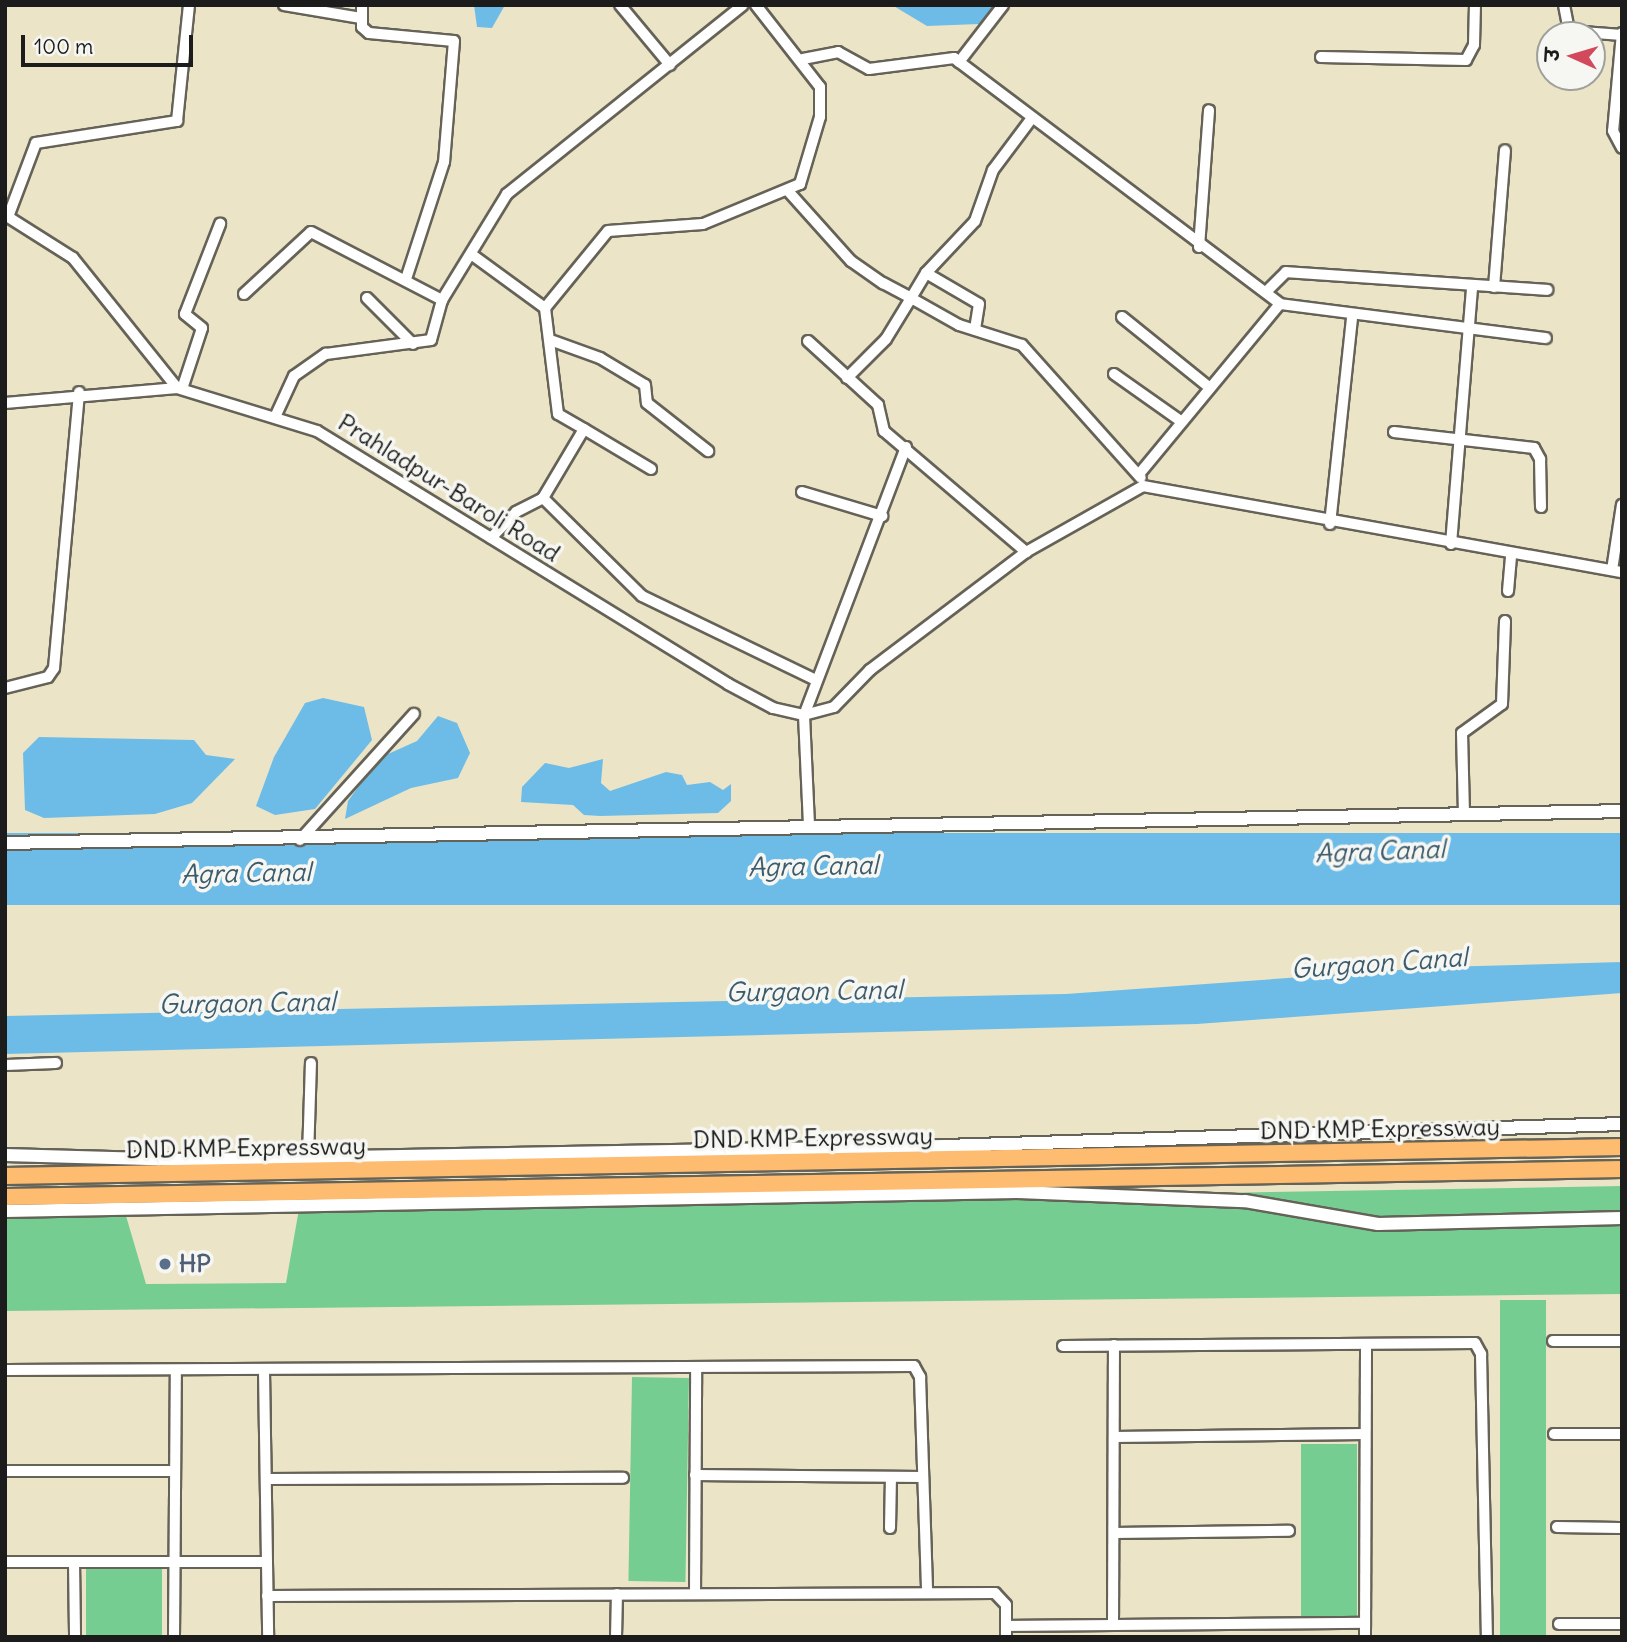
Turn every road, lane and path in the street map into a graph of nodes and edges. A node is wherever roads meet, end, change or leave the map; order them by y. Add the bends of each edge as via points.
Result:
1 (189, 5) edge
2 (284, 5) edge
3 (362, 5) edge
4 (620, 5) edge
5 (743, 5) edge
6 (756, 5) edge
7 (1003, 5) edge
8 (1475, 5) edge
9 (1564, 5) edge
10 (361, 18) junction
11 (1622, 34) edge
12 (1321, 57) dead end
13 (803, 59) junction
14 (959, 62) junction
15 (670, 65) junction
16 (1209, 110) dead end
17 (1032, 118) junction
18 (1622, 148) edge
19 (1505, 150) dead end
20 (789, 192) junction
21 (7, 216) edge
22 (220, 224) dead end
23 (1199, 247) junction
24 (471, 254) junction
25 (926, 273) junction
26 (406, 279) junction
27 (1472, 286) junction
28 (1494, 287) junction
29 (1547, 290) dead end
30 (1266, 292) junction
31 (244, 294) dead end
32 (367, 298) dead end
33 (911, 298) junction
34 (442, 300) junction
35 (1280, 304) junction
36 (545, 308) junction
37 (1122, 317) dead end
38 (1352, 317) junction
39 (975, 330) junction
40 (1468, 331) junction
41 (1546, 338) dead end
42 (553, 341) junction
43 (808, 341) dead end
44 (413, 344) junction
45 (1114, 374) dead end
46 (847, 378) junction
47 (1210, 388) junction
48 (180, 389) junction
49 (79, 392) junction
50 (5, 403) edge
51 (276, 415) junction
52 (1182, 422) junction
53 (584, 429) junction
54 (1394, 432) dead end
55 (1458, 437) junction
56 (906, 447) junction
57 (708, 451) dead end
58 (651, 469) dead end
59 (1140, 473) junction
60 (1143, 486) junction
61 (802, 492) dead end
62 (543, 498) junction
63 (1622, 505) edge
64 (1541, 507) dead end
65 (882, 516) junction
66 (1330, 524) junction
67 (491, 538) junction
68 (1451, 544) junction
69 (1026, 552) junction
70 (1511, 554) junction
71 (1617, 571) edge
72 (1508, 591) dead end
73 (1505, 621) dead end
74 (814, 679) junction
75 (5, 688) edge
76 (414, 715) dead end
77 (804, 715) junction
78 (1622, 811) edge
79 (1464, 814) junction
80 (809, 827) junction
81 (300, 840) junction
82 (5, 842) edge
83 (56, 1063) dead end
84 (311, 1063) dead end
85 (5, 1065) edge
86 (1622, 1124) edge
87 (1622, 1147) edge
88 (5, 1155) edge
89 (308, 1157) junction
90 (1622, 1169) edge
91 (5, 1176) edge
92 (5, 1197) edge
93 (5, 1211) edge
94 (1622, 1218) edge
95 (1553, 1341) dead end
96 (1622, 1341) edge
97 (1366, 1344) junction
98 (1114, 1345) junction
99 (1063, 1346) dead end
100 (696, 1369) junction
101 (5, 1370) edge
102 (264, 1371) junction
103 (176, 1372) junction
104 (1365, 1434) junction
105 (1553, 1434) dead end
106 (1622, 1434) edge
107 (1114, 1437) junction
108 (5, 1471) edge
109 (175, 1471) junction
110 (695, 1475) junction
111 (923, 1477) junction
112 (623, 1478) dead end
113 (891, 1478) junction
114 (266, 1479) junction
115 (1557, 1527) dead end
116 (890, 1528) dead end
117 (1622, 1528) edge
118 (1289, 1531) dead end
119 (1114, 1533) junction
120 (5, 1562) edge
121 (74, 1562) junction
122 (174, 1562) junction
123 (267, 1562) junction
124 (927, 1593) junction
125 (617, 1594) junction
126 (695, 1594) junction
127 (267, 1596) junction
128 (1364, 1623) junction
129 (1559, 1624) dead end
130 (1622, 1624) edge
131 (1113, 1625) junction
132 (1006, 1631) edge
133 (75, 1637) edge
134 (174, 1637) edge
135 (268, 1637) edge
136 (616, 1637) edge
137 (1365, 1637) edge
138 (1487, 1637) edge

1 - 21 street via 177,121 36,143
2 - 10 street
3 - 10 street
4 - 15 street
5 - 15 street
6 - 13 street
7 - 14 street
8 - 12 street via 1474,45 1466,60
9 - 11 street via 1569,31
10 - 26 street via 369,33 454,41 444,162
11 - 18 street via 1613,131
13 - 14 street via 838,52 869,69 940,55
13 - 20 street via 820,87 820,117 806,174
14 - 17 street
15 - 24 street via 527,174
16 - 23 street
17 - 23 street
17 - 25 street via 993,170 975,221
19 - 28 street
20 - 33 street via 851,261
20 - 36 street via 703,224 608,231
21 - 48 street via 73,258
22 - 48 street via 185,314 202,330
23 - 30 street
24 - 34 street
24 - 36 street
25 - 33 street
25 - 39 street via 981,306
26 - 31 street via 312,232
26 - 34 street
27 - 28 street
27 - 30 street via 1282,272
27 - 40 street
28 - 29 street
30 - 35 street
32 - 44 street
33 - 39 street
33 - 46 street via 886,339
34 - 44 street via 432,338
35 - 38 street
35 - 47 street
36 - 42 street
37 - 47 street
38 - 40 street
38 - 66 street
39 - 59 street via 1027,350
40 - 41 street
40 - 55 street
42 - 53 street via 558,414
42 - 57 street via 600,358 645,385 647,403
43 - 46 street
44 - 51 street via 314,360 289,382
45 - 52 street
46 - 56 street via 878,405 882,429
47 - 52 street
48 - 49 street, Prahladpur-Baroli Road
48 - 51 street, Prahladpur-Baroli Road
49 - 50 street, Prahladpur-Baroli Road
49 - 75 street via 54,668 48,677
51 - 67 street, Prahladpur-Baroli Road via 380,466
52 - 59 street
53 - 58 street
53 - 62 street
54 - 55 street
55 - 64 street via 1534,448
55 - 68 street
56 - 65 street
56 - 69 street
59 - 60 street
60 - 66 street
60 - 69 street
61 - 65 street
62 - 67 street via 516,512
62 - 74 street via 642,596
63 - 71 street
65 - 74 street
66 - 68 street
67 - 77 street, Prahladpur-Baroli Road via 728,684 773,708
68 - 70 street
69 - 77 street via 870,670 834,707
70 - 71 street
70 - 72 street
73 - 79 street via 1502,704 1490,718 1462,733
74 - 77 street
76 - 81 street
77 - 80 street
78 - 79 street
79 - 80 street
80 - 81 street
81 - 82 street
83 - 85 street
84 - 89 street
86 - 89 street
87 - 91 highway, DND KMP Expressway
88 - 89 street
90 - 92 highway, DND KMP Expressway
93 - 94 street via 1017,1192 1245,1201 1378,1224
95 - 96 street
97 - 98 street
97 - 104 street
97 - 138 street via 1469,1341 1479,1347
98 - 99 street
98 - 107 street
100 - 102 street
100 - 110 street
100 - 111 street via 914,1366 920,1377
101 - 103 street
102 - 103 street
102 - 114 street
103 - 109 street
104 - 107 street
104 - 128 street
105 - 106 street
107 - 119 street
108 - 109 street
109 - 122 street
110 - 113 street
110 - 126 street
111 - 113 street
111 - 124 street
112 - 114 street
113 - 116 street
114 - 123 street
115 - 117 street
118 - 119 street
119 - 131 street
120 - 121 street
121 - 122 street
121 - 133 street
122 - 123 street
122 - 134 street
123 - 127 street
124 - 126 street
124 - 132 street via 1000,1594
125 - 126 street
125 - 127 street
125 - 136 street
127 - 135 street
128 - 131 street
128 - 137 street
129 - 130 street
131 - 132 street

